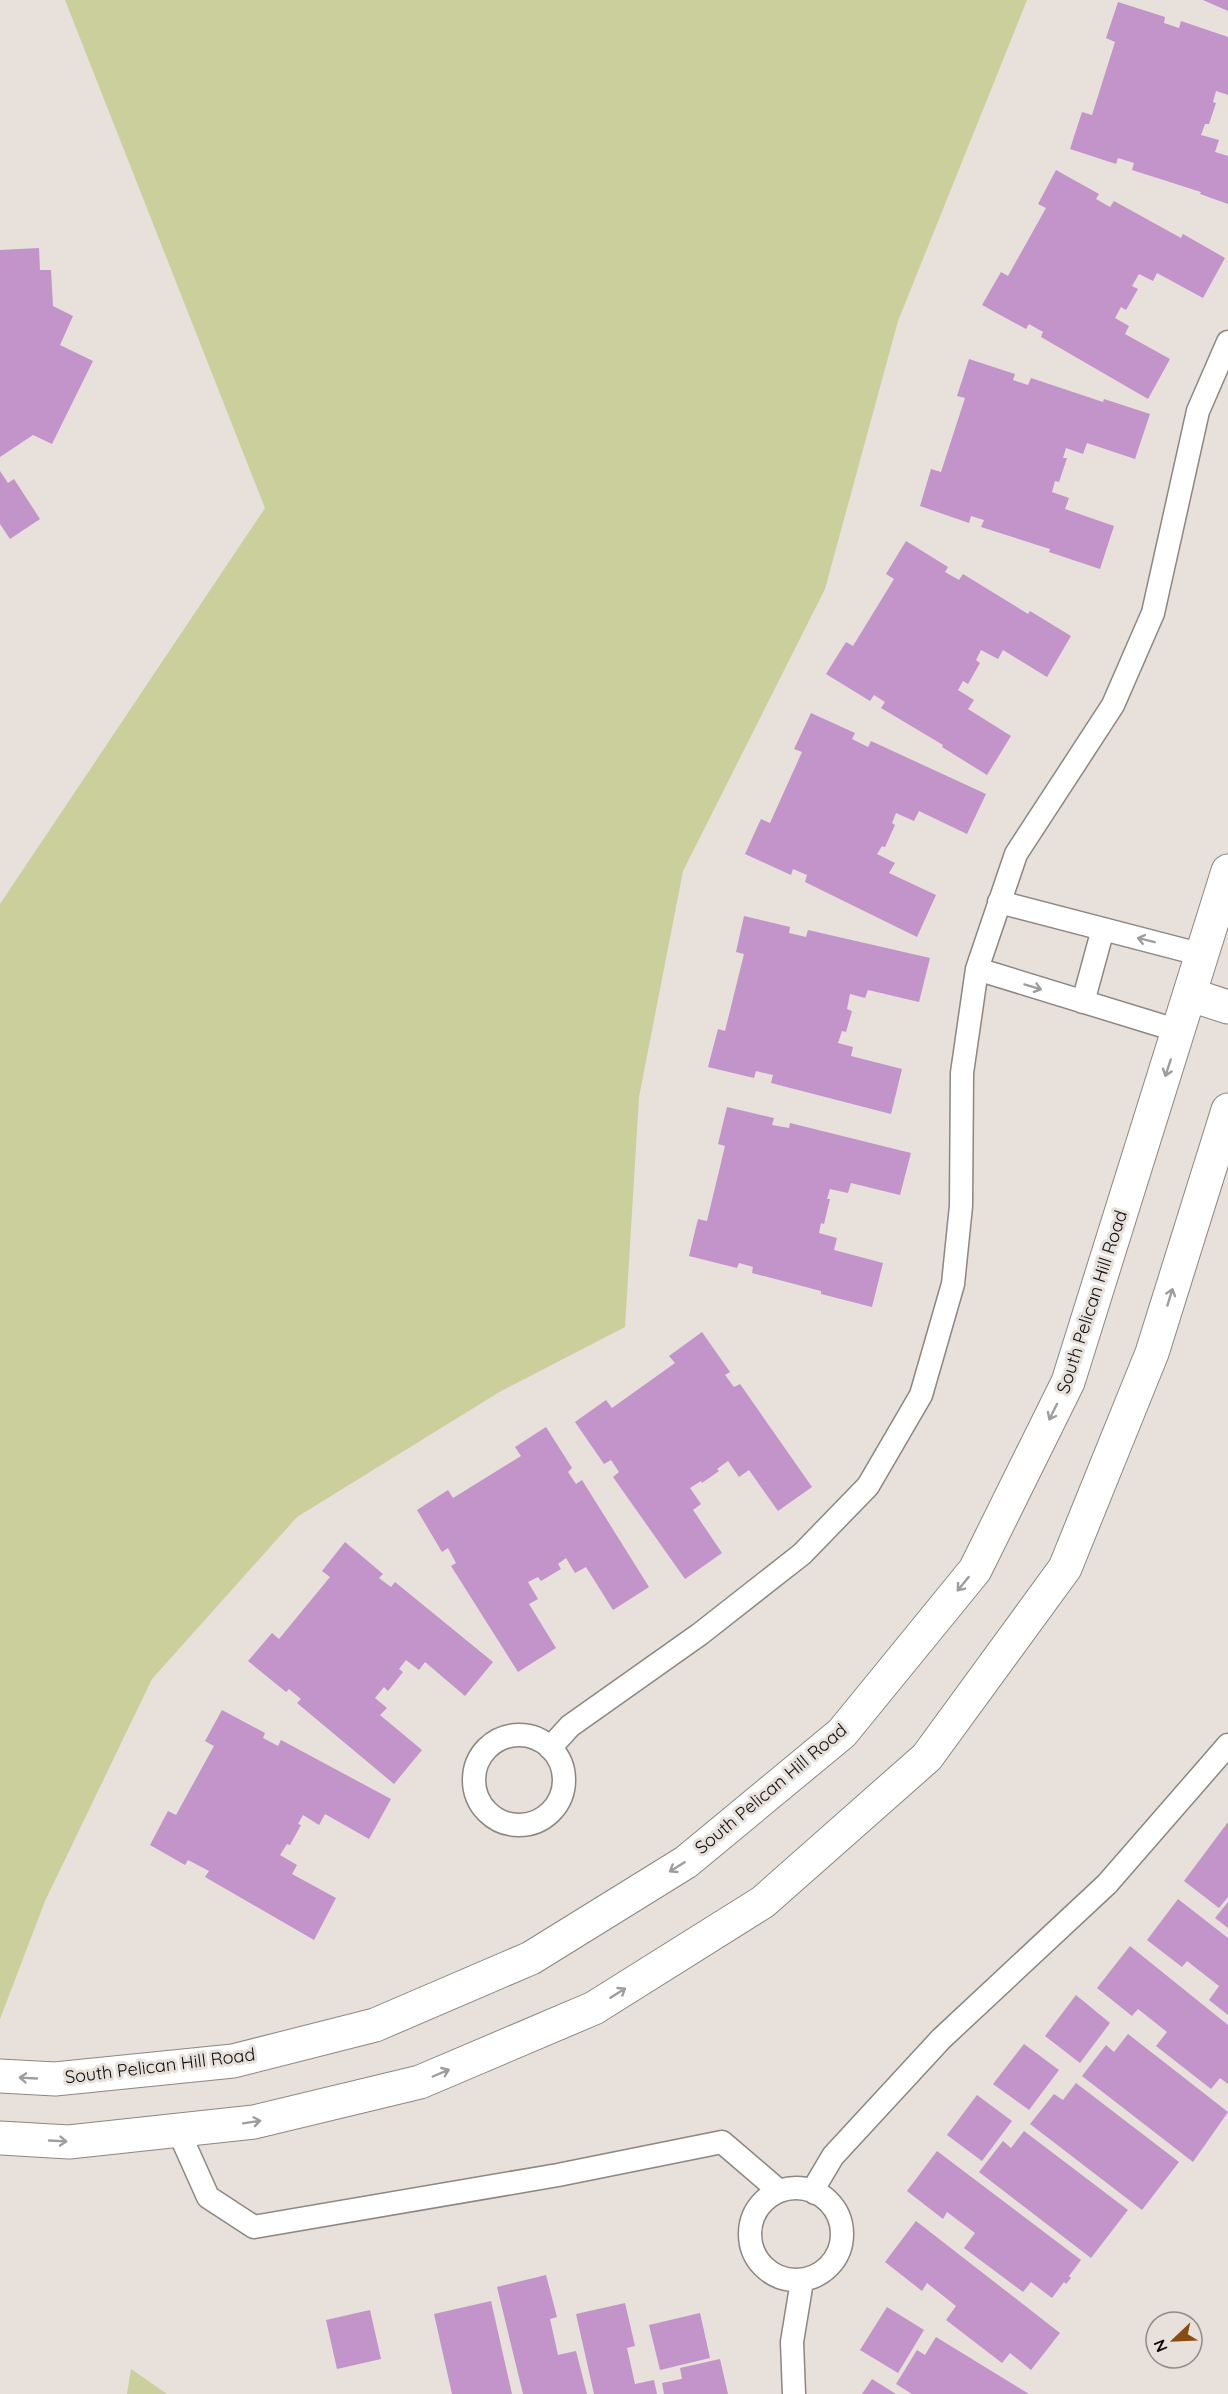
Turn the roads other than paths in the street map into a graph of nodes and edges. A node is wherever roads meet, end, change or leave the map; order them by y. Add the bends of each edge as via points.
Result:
1 (1228, 342) edge
2 (1228, 871) edge
3 (999, 902) junction
4 (1103, 929) junction
5 (1203, 955) junction
6 (977, 969) junction
7 (1191, 995) junction
8 (1083, 1002) junction
9 (1228, 1007) edge
10 (1179, 1031) junction
11 (1228, 1110) edge
12 (1228, 1745) edge
13 (550, 1748) junction
14 (0, 2076) edge
15 (178, 2130) junction
16 (0, 2138) edge
17 (778, 2190) junction
18 (815, 2193) junction
19 (802, 2281) junction
20 (794, 2394) edge

1 - 3 lane via 1198,411 1153,613 1113,705 1016,854
2 - 5 street, South Pelican Hill Road
3 - 4 lane
3 - 6 lane
5 -> 4 lane
4 - 8 lane
5 - 7 street, South Pelican Hill Road
6 -> 8 lane
6 - 13 lane via 962,1073 961,1206 953,1284 921,1395 868,1486 802,1554 700,1634 570,1726
7 - 9 street
7 - 10 street, South Pelican Hill Road
8 - 10 lane
10 -> 14 street, South Pelican Hill Road via 1068,1382 975,1570 842,1733 686,1862 531,1958 375,2025 233,2061 55,2079
15 -> 11 street via 254,2122 420,2082 594,2008 763,1902 927,1757 1065,1568 1152,1353
12 - 18 lane via 1107,1884 941,2039 833,2156
13 - 13 lane via 526,1734 505,1736 486,1748 475,1767 474,1789 483,1809 501,1822 512,1824 543,1819 558,1803 564,1782 560,1760
16 -> 15 street via 69,2142
15 - 17 lane via 208,2197 254,2226 558,2175 722,2142
17 - 18 lane via 805,2187
17 - 19 lane via 757,2207 749,2232 756,2258 775,2276
18 - 19 lane via 829,2199 842,2222 841,2249 826,2270
19 - 20 lane via 792,2342

